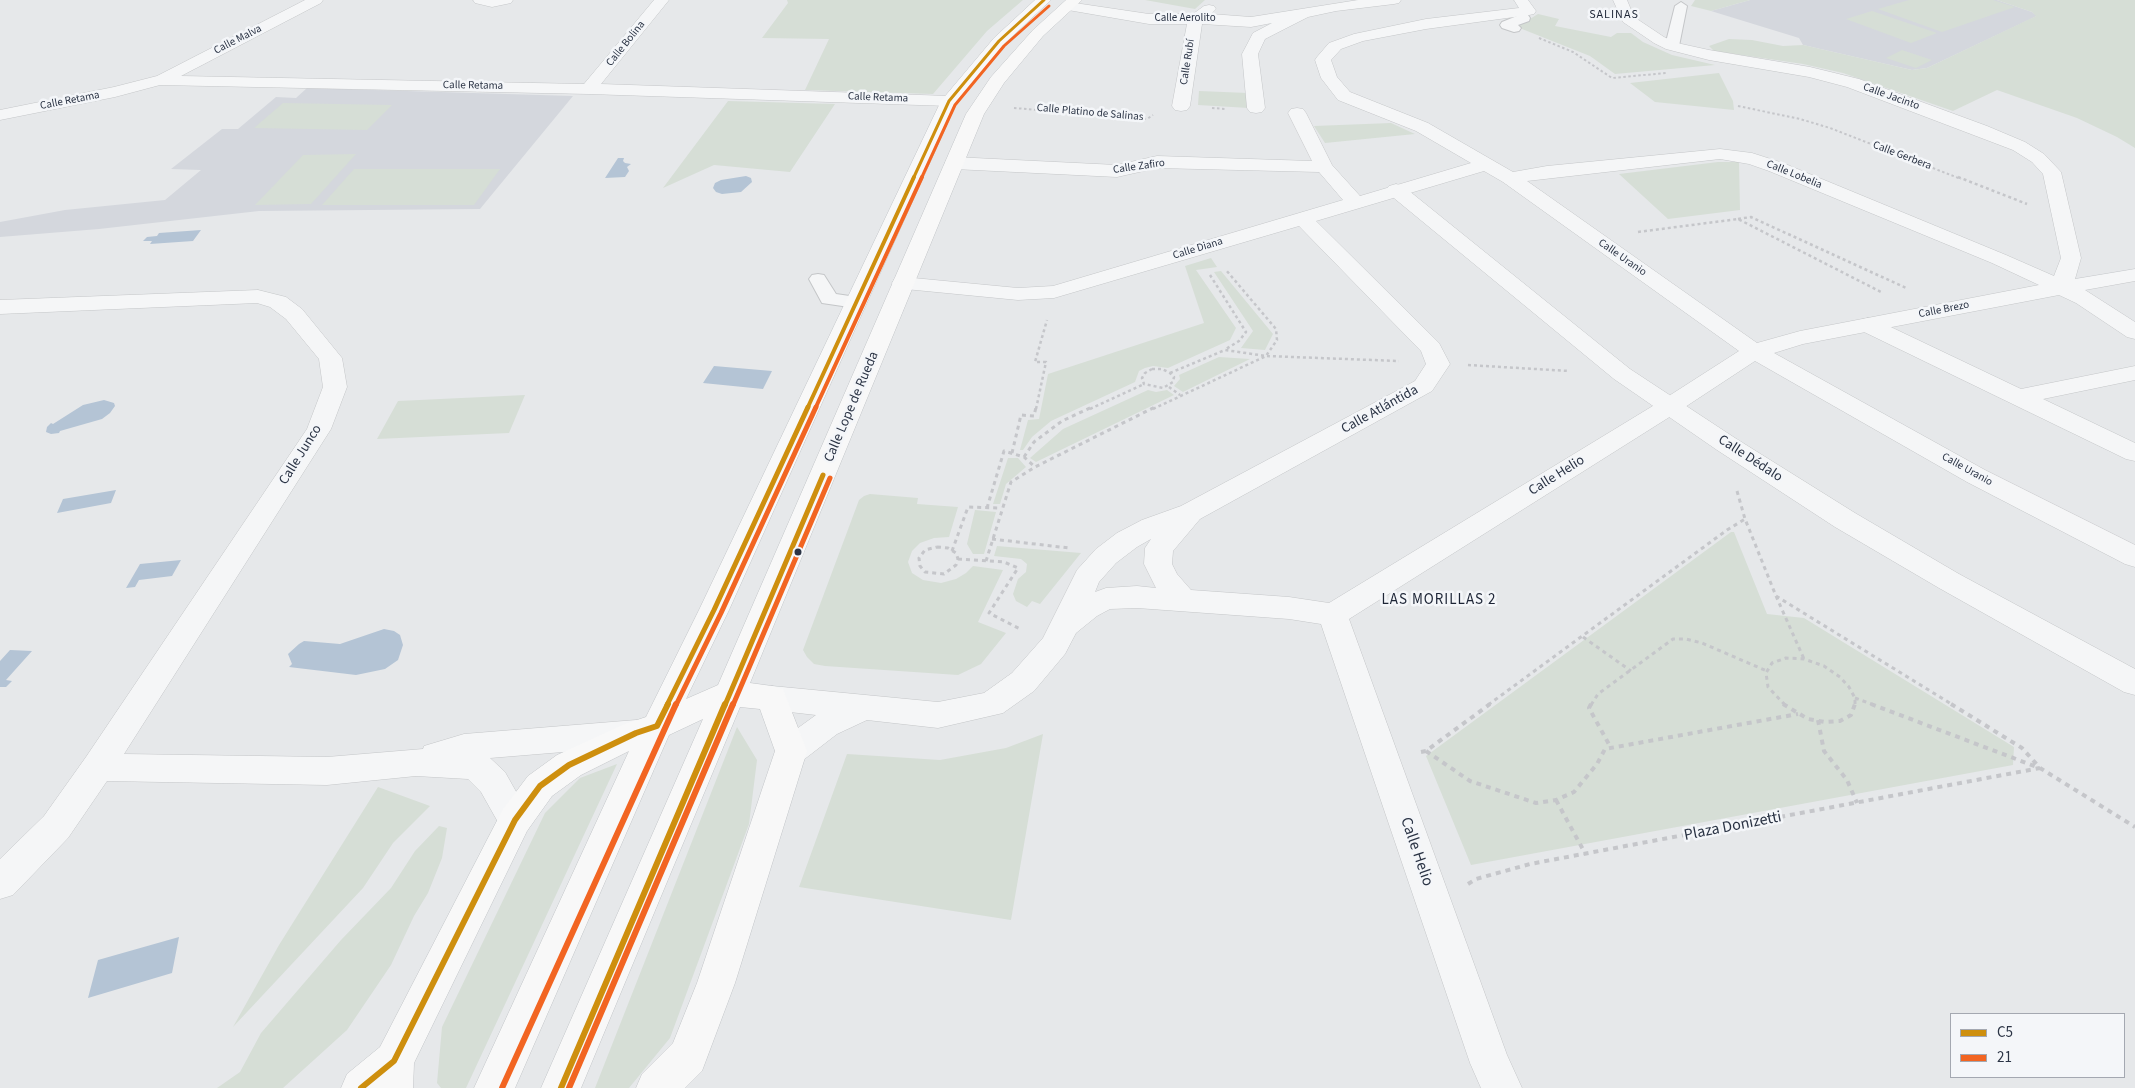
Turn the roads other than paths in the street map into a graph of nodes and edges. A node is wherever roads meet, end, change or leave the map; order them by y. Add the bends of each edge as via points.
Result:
1 (316, 0) edge
2 (480, 0) edge
3 (506, 0) edge
4 (662, 0) edge
5 (1044, 0) edge
6 (1220, 0) edge
7 (1394, 0) edge
8 (1620, 0) edge
9 (1071, 3) edge
10 (1681, 6) dead end
11 (1518, 13) edge
12 (1303, 14) junction
13 (1195, 20) junction
14 (1672, 46) junction
15 (160, 80) junction
16 (589, 88) junction
17 (949, 101) junction
18 (1181, 106) road end
19 (1256, 108) road end
20 (1298, 113) dead end
21 (0, 115) edge
22 (954, 163) junction
23 (1487, 164) junction
24 (1324, 168) junction
25 (1510, 178) junction
26 (1396, 190) junction
27 (1355, 202) junction
28 (1303, 219) junction
29 (2135, 274) edge
30 (818, 279) dead end
31 (903, 283) junction
32 (2061, 288) junction
33 (829, 299) junction
34 (856, 302) junction
35 (809, 304) dead end
36 (0, 307) edge
37 (1868, 325) junction
38 (2135, 332) edge
39 (1754, 351) junction
40 (2135, 373) edge
41 (2017, 398) junction
42 (1670, 406) junction
43 (2135, 453) edge
44 (1190, 514) junction
45 (2133, 553) edge
46 (1183, 600) junction
47 (1333, 615) junction
48 (1066, 626) junction
49 (2135, 682) edge
50 (729, 694) junction
51 (772, 698) junction
52 (864, 708) junction
53 (646, 729) junction
54 (791, 751) junction
55 (416, 762) junction
56 (98, 767) junction
57 (515, 820) junction
58 (0, 883) edge
59 (394, 1074) edge
60 (361, 1088) edge
61 (494, 1088) edge
62 (561, 1088) edge
63 (656, 1088) edge
64 (1502, 1088) edge

1 - 15 street, Calle Malva
2 - 3 street via 492,3
4 - 16 street, Calle Bolina
5 - 17 main road via 999,41
6 - 13 street, Calle Rubí
7 - 12 street
8 - 14 street, Calle Jacinto via 1628,19
9 - 13 street, Calle Aerolito via 1149,19
9 - 22 main road, Calle Lope de Rueda via 1038,33 997,80 980,107
10 - 14 lane
11 - 23 street, Calle Uranio via 1359,36 1335,46 1323,60 1329,78 1344,96 1422,127
12 - 13 street, Calle Aerolito via 1251,22
12 - 19 street via 1258,36 1250,54
13 - 18 street, Calle Rubí
14 - 32 street, Calle Jacinto via 1853,83 2019,146 2052,172 2071,258
15 - 16 street, Calle Retama
15 - 21 street, Calle Retama
16 - 17 street, Calle Retama
17 - 34 main road
20 - 24 street
22 - 24 street, Calle Zafiro via 1116,172 1157,162
22 - 31 main road, Calle Lope de Rueda
23 - 25 street, Calle Uranio
23 - 26 street, Calle Diana
24 - 27 street
25 - 32 street, Calle Lobelia via 1720,154 1737,156 1776,167
25 - 39 street, Calle Uranio
26 - 27 street, Calle Diana
26 - 42 street, Calle Dédalo via 1622,374
27 - 28 street, Calle Diana
28 - 31 street, Calle Diana via 1054,292 1018,294
28 - 44 street, Calle Atlántida via 1431,348 1438,364 1424,386
29 - 32 street, Calle Brezo
30 - 33 lane
31 - 50 main road, Calle Lope de Rueda
32 - 37 street, Calle Brezo
32 - 38 street, Calle Lobelia via 2084,298
33 - 34 lane
33 - 35 lane
34 - 53 main road via 714,610
36 - 56 street, Calle Junco via 258,296 278,302 294,314 330,358 335,387 319,429
37 - 39 street, Calle Brezo
37 - 41 street
39 - 42 street, Calle Helio
39 - 45 street, Calle Uranio via 1976,476
40 - 41 street
41 - 43 street
42 - 47 street, Calle Helio
42 - 49 street, Calle Dédalo via 1846,520 1949,581
44 - 46 street, Calle Atlántida via 1159,548 1158,564 1166,580
44 - 48 street, Calle Atlántida via 1152,527 1106,556 1087,577
46 - 47 street via 1289,608
46 - 48 street, Calle Atlántida via 1137,596 1106,599 1087,608
47 - 64 street, Calle Helio via 1434,907
48 - 52 street, Calle Atlántida via 1024,682 992,704 938,715
50 - 51 main road
50 - 53 main road
50 - 62 main road, Calle Lope de Rueda
51 - 52 street, Calle Atlántida
51 - 54 main road
52 - 54 street via 826,726
53 - 55 street via 464,747
53 - 57 main road via 569,765 540,786
53 - 61 main road
54 - 63 main road via 716,983 688,1057
55 - 56 street via 328,772
55 - 57 street via 476,766 493,782
56 - 58 street, Calle Junco via 56,827
57 - 59 main road
59 - 60 main road

